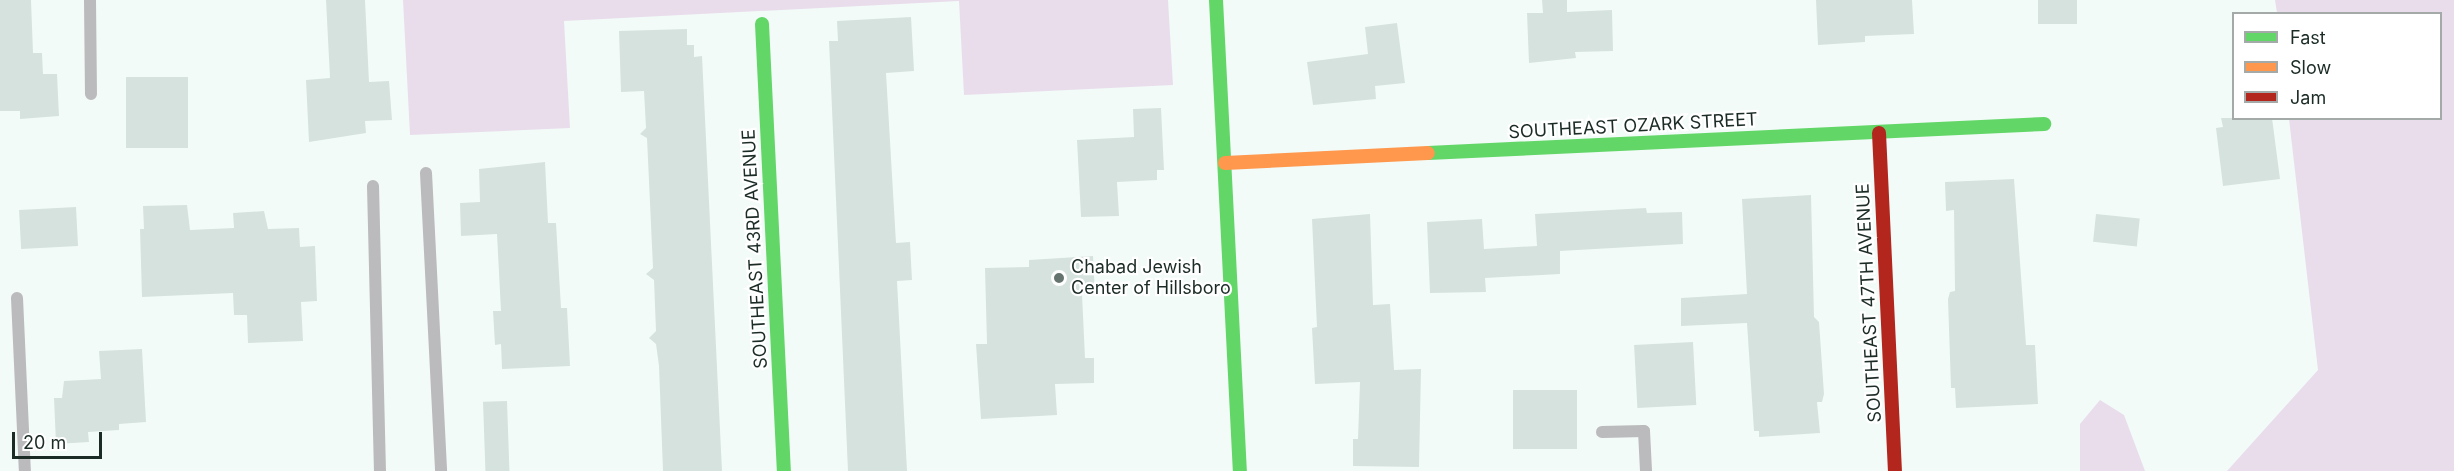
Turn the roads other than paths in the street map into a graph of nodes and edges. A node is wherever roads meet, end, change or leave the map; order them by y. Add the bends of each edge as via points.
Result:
1 (90, 0) edge
2 (1216, 0) edge
3 (762, 24) dead end
4 (91, 94) dead end
5 (2044, 124) dead end
6 (1879, 133) junction
7 (1225, 163) junction
8 (426, 173) dead end
9 (373, 186) dead end
10 (17, 298) dead end
11 (1602, 432) dead end
12 (25, 471) edge
13 (380, 471) edge
14 (441, 471) edge
15 (784, 471) edge
16 (1240, 471) edge
17 (1646, 471) edge
18 (1895, 471) edge

1 - 4 lane
2 - 7 street
3 - 15 street, SOUTHEAST 43RD AVENUE
5 - 6 street, SOUTHEAST OZARK STREET
6 - 7 street, SOUTHEAST OZARK STREET
6 - 18 street, SOUTHEAST 47TH AVENUE
7 - 16 street
8 - 14 lane
9 - 13 lane
10 - 12 lane
11 - 17 lane via 1644,431

